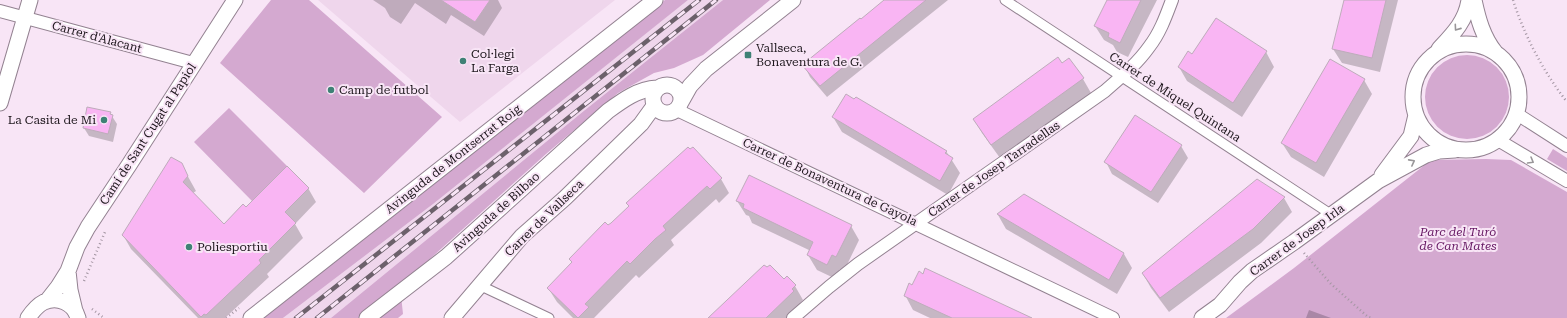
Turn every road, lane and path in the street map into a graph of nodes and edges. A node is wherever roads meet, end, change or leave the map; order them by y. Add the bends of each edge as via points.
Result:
1 (30, 0) edge
2 (235, 0) edge
3 (655, 0) edge
4 (793, 0) edge
5 (1005, 0) edge
6 (1172, 0) edge
7 (1469, 0) edge
8 (1474, 0) edge
9 (1513, 0) edge
10 (0, 11) edge
11 (24, 18) junction
12 (1495, 52) junction
13 (1437, 53) junction
14 (194, 63) junction
15 (706, 69) junction
16 (1122, 76) junction
17 (664, 87) junction
18 (621, 102) junction
19 (1567, 102) edge
20 (0, 103) edge
21 (666, 107) junction
22 (1517, 114) junction
23 (1416, 116) junction
24 (1498, 140) junction
25 (1567, 146) edge
26 (1460, 150) junction
27 (1378, 181) junction
28 (1567, 181) edge
29 (1332, 215) junction
30 (916, 223) junction
31 (107, 226) dead end
32 (1294, 242) junction
33 (68, 271) junction
34 (83, 284) dead end
35 (479, 286) junction
36 (47, 301) junction
37 (80, 313) edge
38 (27, 316) edge
39 (104, 318) edge
40 (251, 318) edge
41 (367, 318) edge
42 (452, 318) edge
43 (549, 318) edge
44 (793, 318) edge
45 (1113, 318) edge
46 (1202, 318) edge
47 (1372, 318) edge

1 - 11 street
2 - 14 street, Camí de Sant Cugat al Papiol
3 - 40 street, Avinguda de Montserrat Roig
4 - 15 street, Carrer de Vallseca
5 - 16 street, Carrer de Miquel Quintana
6 - 16 street, Carrer de Josep Tarradellas via 1164,22 1150,47
7 -> 13 street via 1467,11 1458,29
8 - 12 street via 1482,31
9 - 19 path via 1521,25 1542,66
10 - 11 street, Carrer d'Alacant
11 - 14 street, Carrer d'Alacant
11 - 20 street
12 - 13 street via 1486,47 1466,44 1446,48
12 - 22 street via 1510,66 1518,84
13 - 23 street via 1422,67 1417,76 1413,101
14 - 33 street, Camí de Sant Cugat al Papiol via 88,227
15 - 17 street, Carrer de Vallseca
15 - 21 street, Carrer de Vallseca
16 - 29 street, Carrer de Miquel Quintana
16 - 30 street, Carrer de Josep Tarradellas via 1106,91
17 - 18 street, Avinguda de Bilbao via 637,93
17 - 21 street via 653,95
17 - 21 street via 679,92
18 - 21 street, Avinguda de Bilbao via 646,100
18 - 41 street, Avinguda de Bilbao via 446,257
21 - 30 street, Carrer de Bonaventura de Gayola
21 - 35 street, Carrer de Vallseca via 641,124 522,236
22 - 24 street via 1506,133
22 - 25 street
23 - 26 street via 1433,139
23 - 27 street via 1411,136
24 - 26 street via 1480,148
24 -> 28 street
27 -> 26 street via 1426,155 1438,151
27 - 29 street, Carrer de Josep Irla
29 - 32 street, Carrer de Josep Irla
30 - 44 street, Carrer de Josep Tarradellas via 858,264
30 - 45 street, Carrer de Bonaventura de Gayola
31 - 34 path
32 - 46 street, Carrer de Josep Irla via 1252,271 1220,305
32 - 47 path via 1331,284
33 - 36 street, Camí de Sant Cugat al Papiol
33 - 37 street, Camí de Sant Cugat al Papiol via 70,290
35 - 42 street, Carrer de Vallseca
35 - 43 street
36 - 37 street via 64,301
36 - 38 street, Camí de Sant Cugat al Papiol
37 - 39 path

